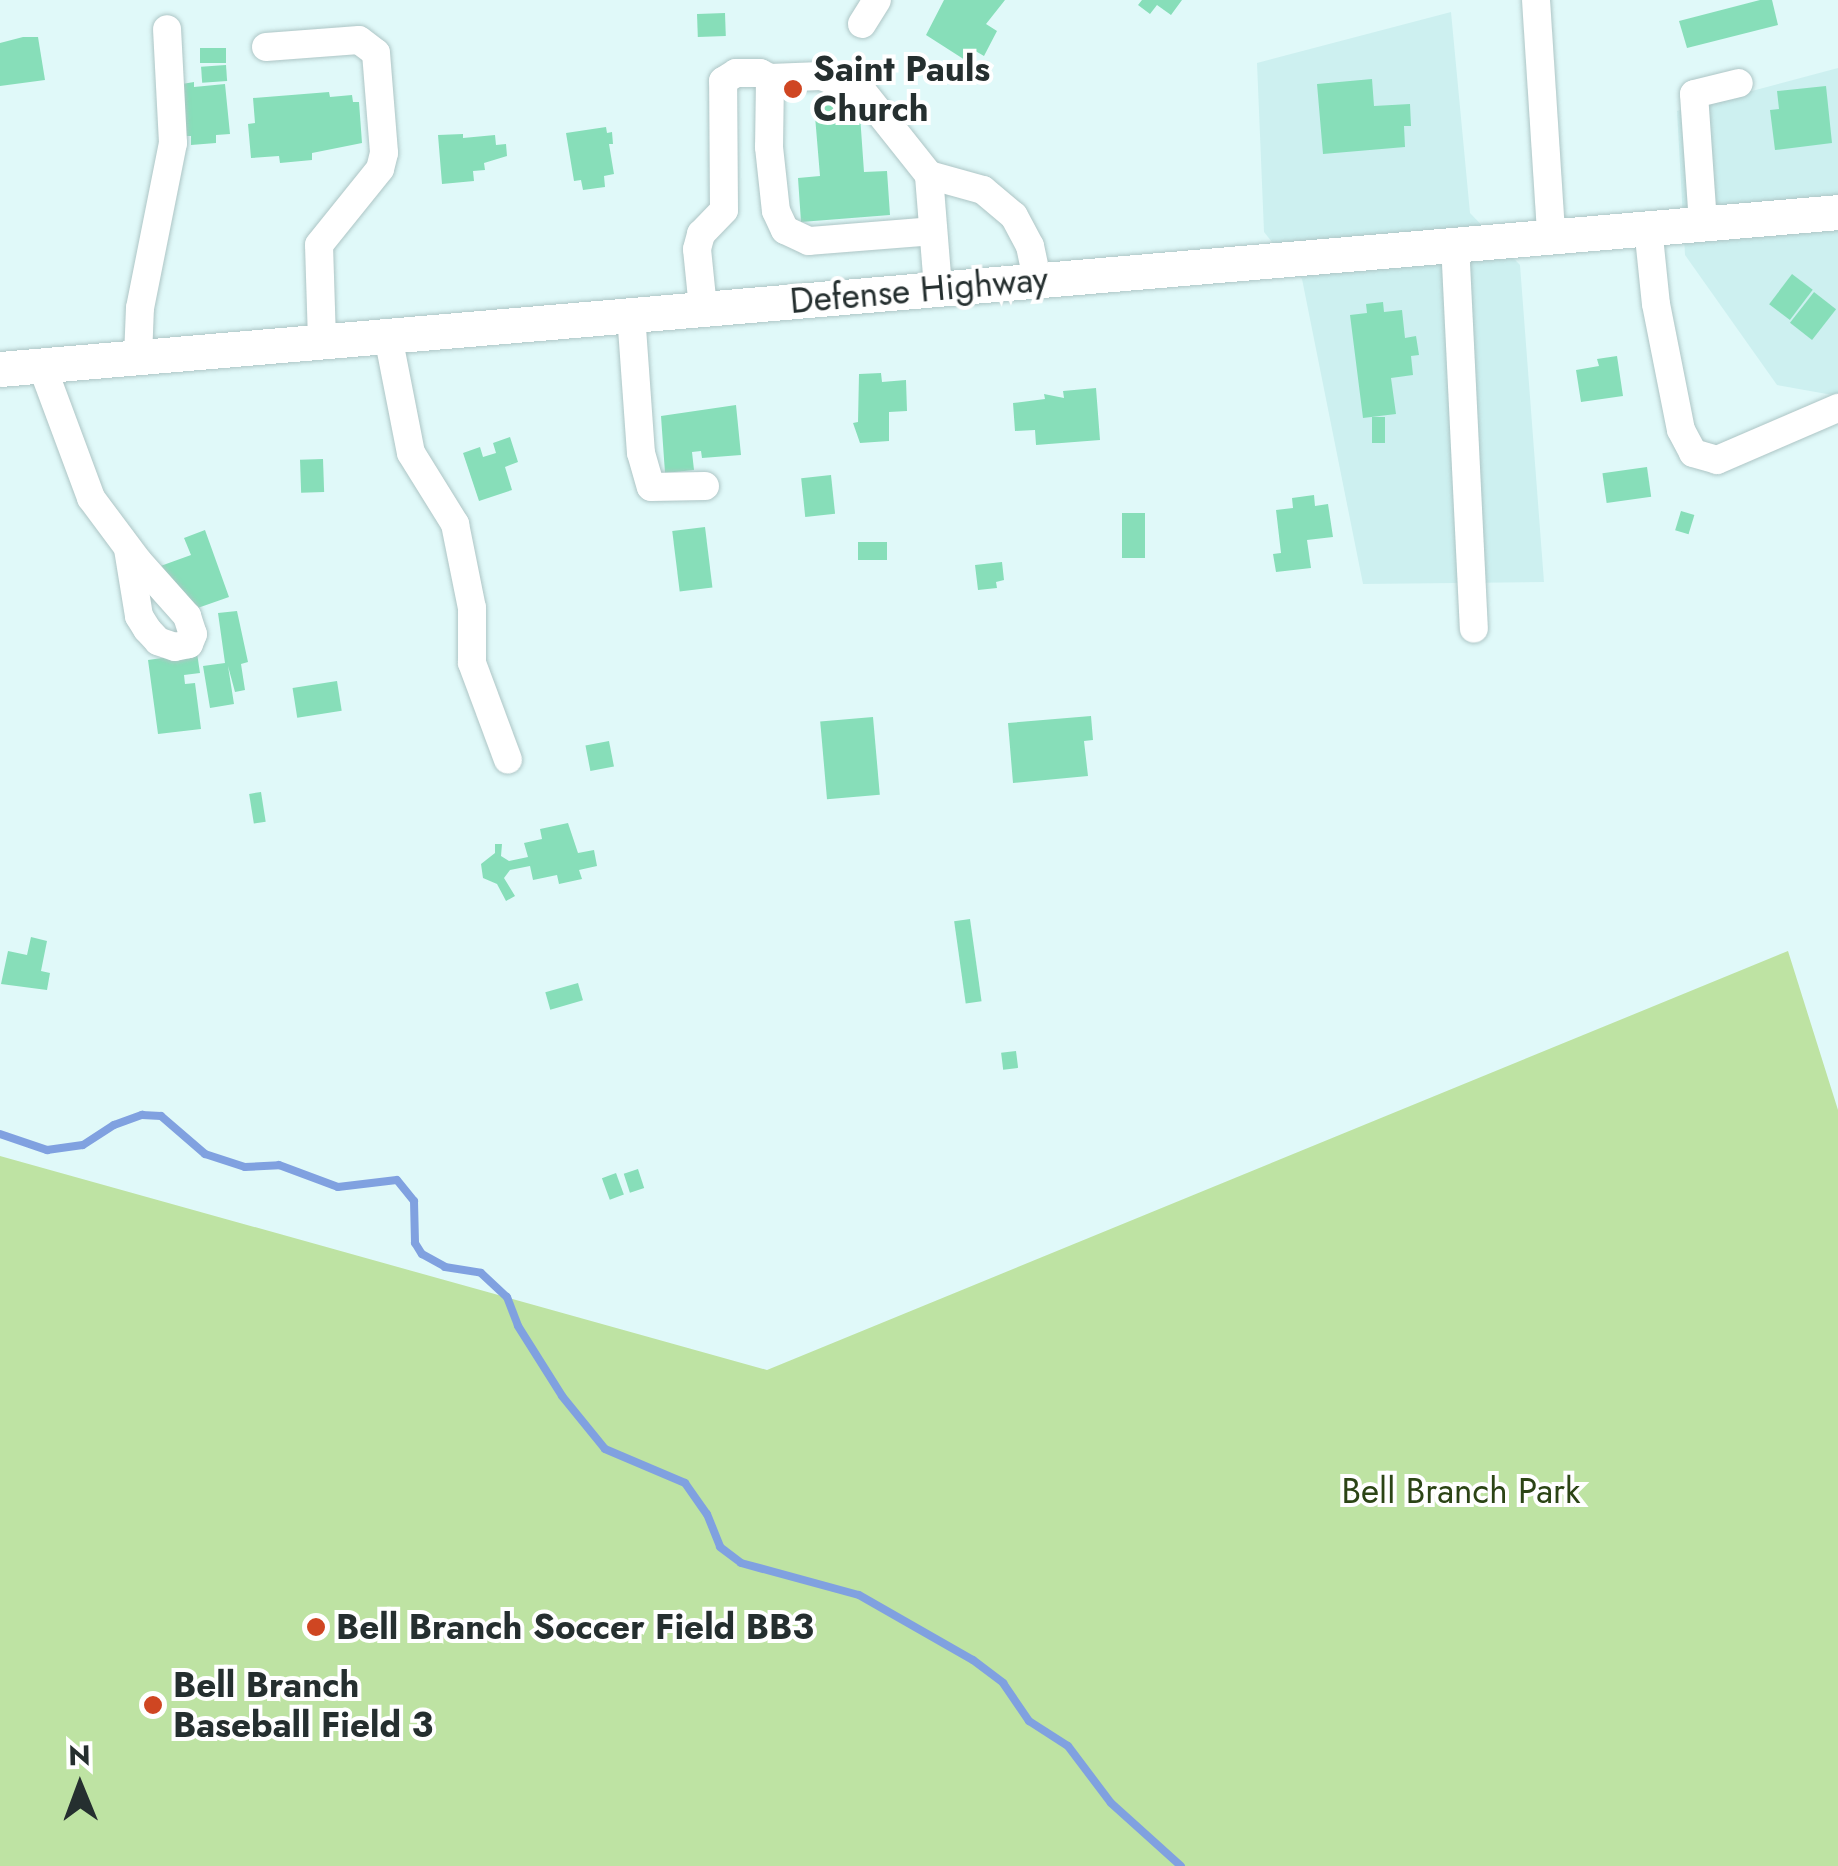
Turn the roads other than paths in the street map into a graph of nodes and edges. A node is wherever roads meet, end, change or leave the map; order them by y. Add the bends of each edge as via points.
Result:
1 (877, 0) edge
2 (1536, 0) edge
3 (862, 24) dead end
4 (167, 29) dead end
5 (266, 47) dead end
6 (770, 78) junction
7 (1739, 83) dead end
8 (930, 175) junction
9 (1838, 212) edge
10 (1703, 222) junction
11 (1648, 227) junction
12 (933, 231) junction
13 (1551, 235) junction
14 (1455, 243) junction
15 (1037, 280) junction
16 (938, 288) junction
17 (703, 308) junction
18 (631, 314) junction
19 (388, 336) junction
20 (322, 341) junction
21 (138, 357) junction
22 (42, 366) junction
23 (0, 369) edge
24 (1838, 408) edge
25 (705, 486) dead end
26 (128, 549) dead end
27 (1474, 629) dead end
28 (508, 760) dead end

1 - 3 street
2 - 13 street
4 - 21 street via 173,143 140,308
5 - 20 street via 359,40 376,52 384,153 380,169 319,245
6 - 8 street via 822,76 863,92
6 - 12 street via 769,147 776,211 785,230 809,241
6 - 17 street via 736,72 724,81 724,210 697,248
7 - 10 street via 1694,94
8 - 12 street
8 - 15 street via 983,190 1014,216
9 - 10 main road, Defense Highway
10 - 11 main road, Defense Highway
11 - 13 main road, Defense Highway
11 - 24 street via 1666,358 1692,452 1717,460
12 - 16 street
13 - 14 main road, Defense Highway
14 - 15 main road, Defense Highway
14 - 27 street
15 - 16 main road, Defense Highway
16 - 17 main road, Defense Highway
17 - 18 main road, Defense Highway
18 - 19 main road, Defense Highway
18 - 25 street via 641,453 650,487
19 - 20 main road, Defense Highway
19 - 28 street via 411,453 455,524 472,608 472,664
20 - 21 main road, Defense Highway
21 - 22 main road, Defense Highway
22 - 23 main road, Defense Highway
22 - 26 street via 91,498

